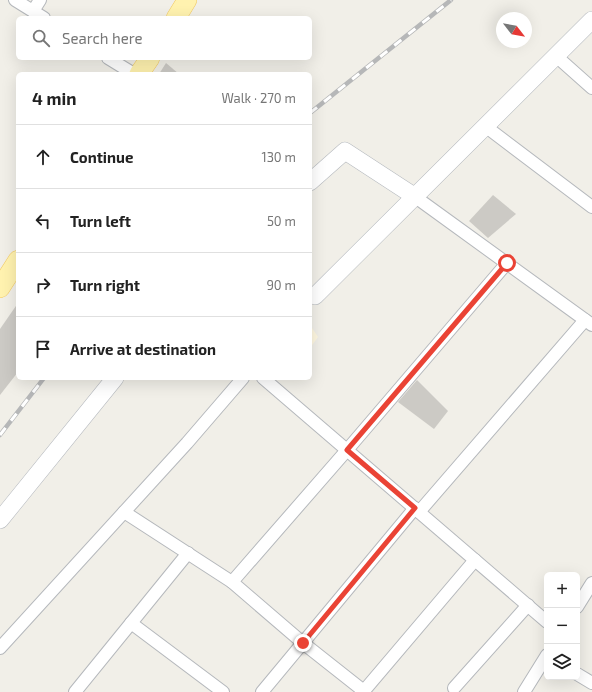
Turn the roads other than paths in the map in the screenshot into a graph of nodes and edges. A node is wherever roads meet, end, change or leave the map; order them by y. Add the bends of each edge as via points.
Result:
1 (15, 0) edge
2 (40, 0) edge
3 (187, 0) edge
4 (33, 11) junction
5 (41, 16) edge
6 (177, 16) edge
7 (592, 20) edge
8 (556, 56) junction
9 (111, 60) edge
10 (149, 60) edge
11 (131, 72) edge
12 (140, 72) edge
13 (592, 88) edge
14 (485, 126) junction
15 (312, 180) edge
16 (414, 196) junction
17 (592, 207) edge
18 (16, 263) edge
19 (507, 263) junction
20 (0, 288) edge
21 (312, 298) edge
22 (589, 322) edge
23 (113, 380) edge
24 (241, 380) edge
25 (265, 380) edge
26 (347, 450) junction
27 (417, 510) junction
28 (124, 512) junction
29 (0, 520) edge
30 (188, 553) junction
31 (476, 560) junction
32 (232, 582) junction
33 (592, 583) edge
34 (580, 602) edge
35 (528, 605) junction
36 (544, 619) edge
37 (131, 623) junction
38 (303, 643) junction
39 (0, 648) edge
40 (544, 661) edge
41 (580, 676) edge
42 (592, 683) edge
43 (454, 688) dead end
44 (75, 692) edge
45 (223, 692) edge
46 (262, 692) edge
47 (364, 692) edge
48 (524, 692) edge

1 - 4 street
2 - 4 street
3 - 6 main road
4 - 5 street
7 - 8 street
8 - 13 street
8 - 14 street
9 - 11 street
10 - 12 main road
14 - 16 street
14 - 17 street
15 - 16 street via 345,151
16 - 19 street
16 - 21 street
18 - 20 main road
19 - 22 street
19 - 26 street
22 - 27 street
23 - 29 street
24 - 28 street
25 - 26 street
26 - 27 street
26 - 32 street
27 - 31 street
27 - 38 street
28 - 30 street
28 - 39 street
30 - 32 street
30 - 37 street
31 - 35 street
31 - 47 street
32 - 38 street
33 - 34 street
35 - 36 street
35 - 43 street
37 - 44 street
37 - 45 street
38 - 46 street
38 - 47 street
40 - 48 street
41 - 42 street

